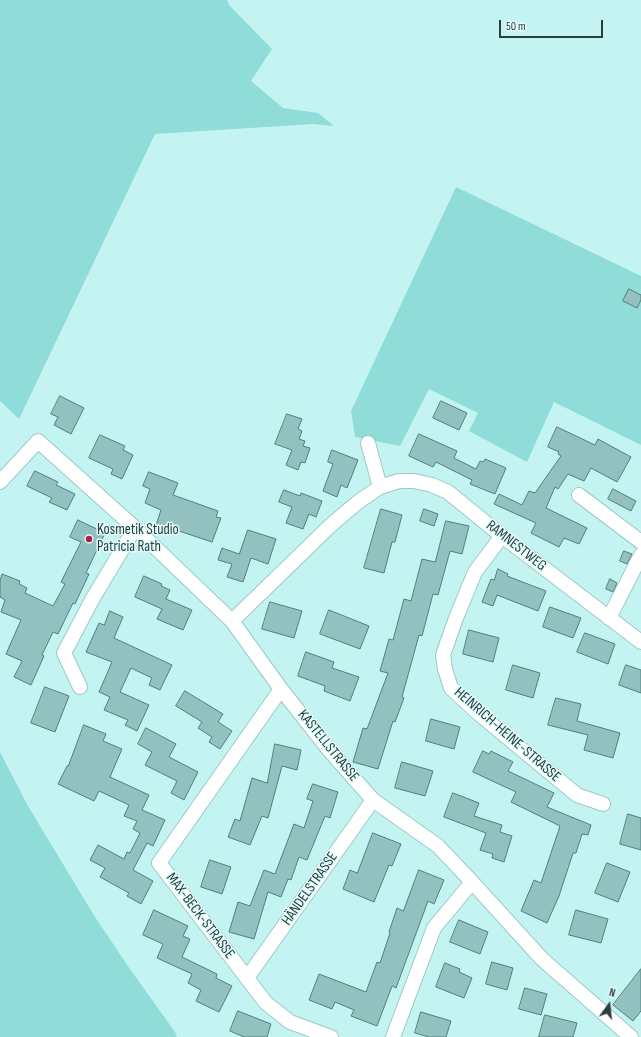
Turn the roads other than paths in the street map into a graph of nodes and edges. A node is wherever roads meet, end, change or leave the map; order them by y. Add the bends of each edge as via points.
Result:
1 (368, 443) dead end
2 (0, 482) edge
3 (380, 487) junction
4 (579, 494) dead end
5 (135, 528) junction
6 (502, 536) junction
7 (641, 542) edge
8 (641, 555) edge
9 (609, 618) junction
10 (232, 621) junction
11 (641, 642) edge
12 (80, 687) dead end
13 (281, 689) junction
14 (373, 800) junction
15 (603, 804) dead end
16 (472, 882) junction
17 (247, 978) junction
18 (331, 1037) edge
19 (393, 1037) edge
20 (631, 1037) edge

1 - 3 street
2 - 5 street, KASTELLSTRASSE via 38,441
3 - 6 street, RAMNESTWEG via 399,481 432,485 448,492
3 - 10 street, RAMNESTWEG via 331,524
4 - 7 street
5 - 10 street, KASTELLSTRASSE
5 - 12 street via 64,653
6 - 9 street, RAMNESTWEG
6 - 15 street, HEINRICH-HEINE-STRASSE via 475,572 443,655 451,688 577,795
8 - 9 street
9 - 11 street, RAMNESTWEG
10 - 13 street, KASTELLSTRASSE
13 - 14 street, KASTELLSTRASSE
13 - 17 street, MAX-BECK-STRASSE via 160,863
14 - 16 street, KASTELLSTRASSE via 438,846
14 - 17 street, HÄNDELSTRASSE
16 - 19 street via 434,928
16 - 20 street, KASTELLSTRASSE via 542,959
17 - 18 street, MAX-BECK-STRASSE via 266,1002 290,1022

